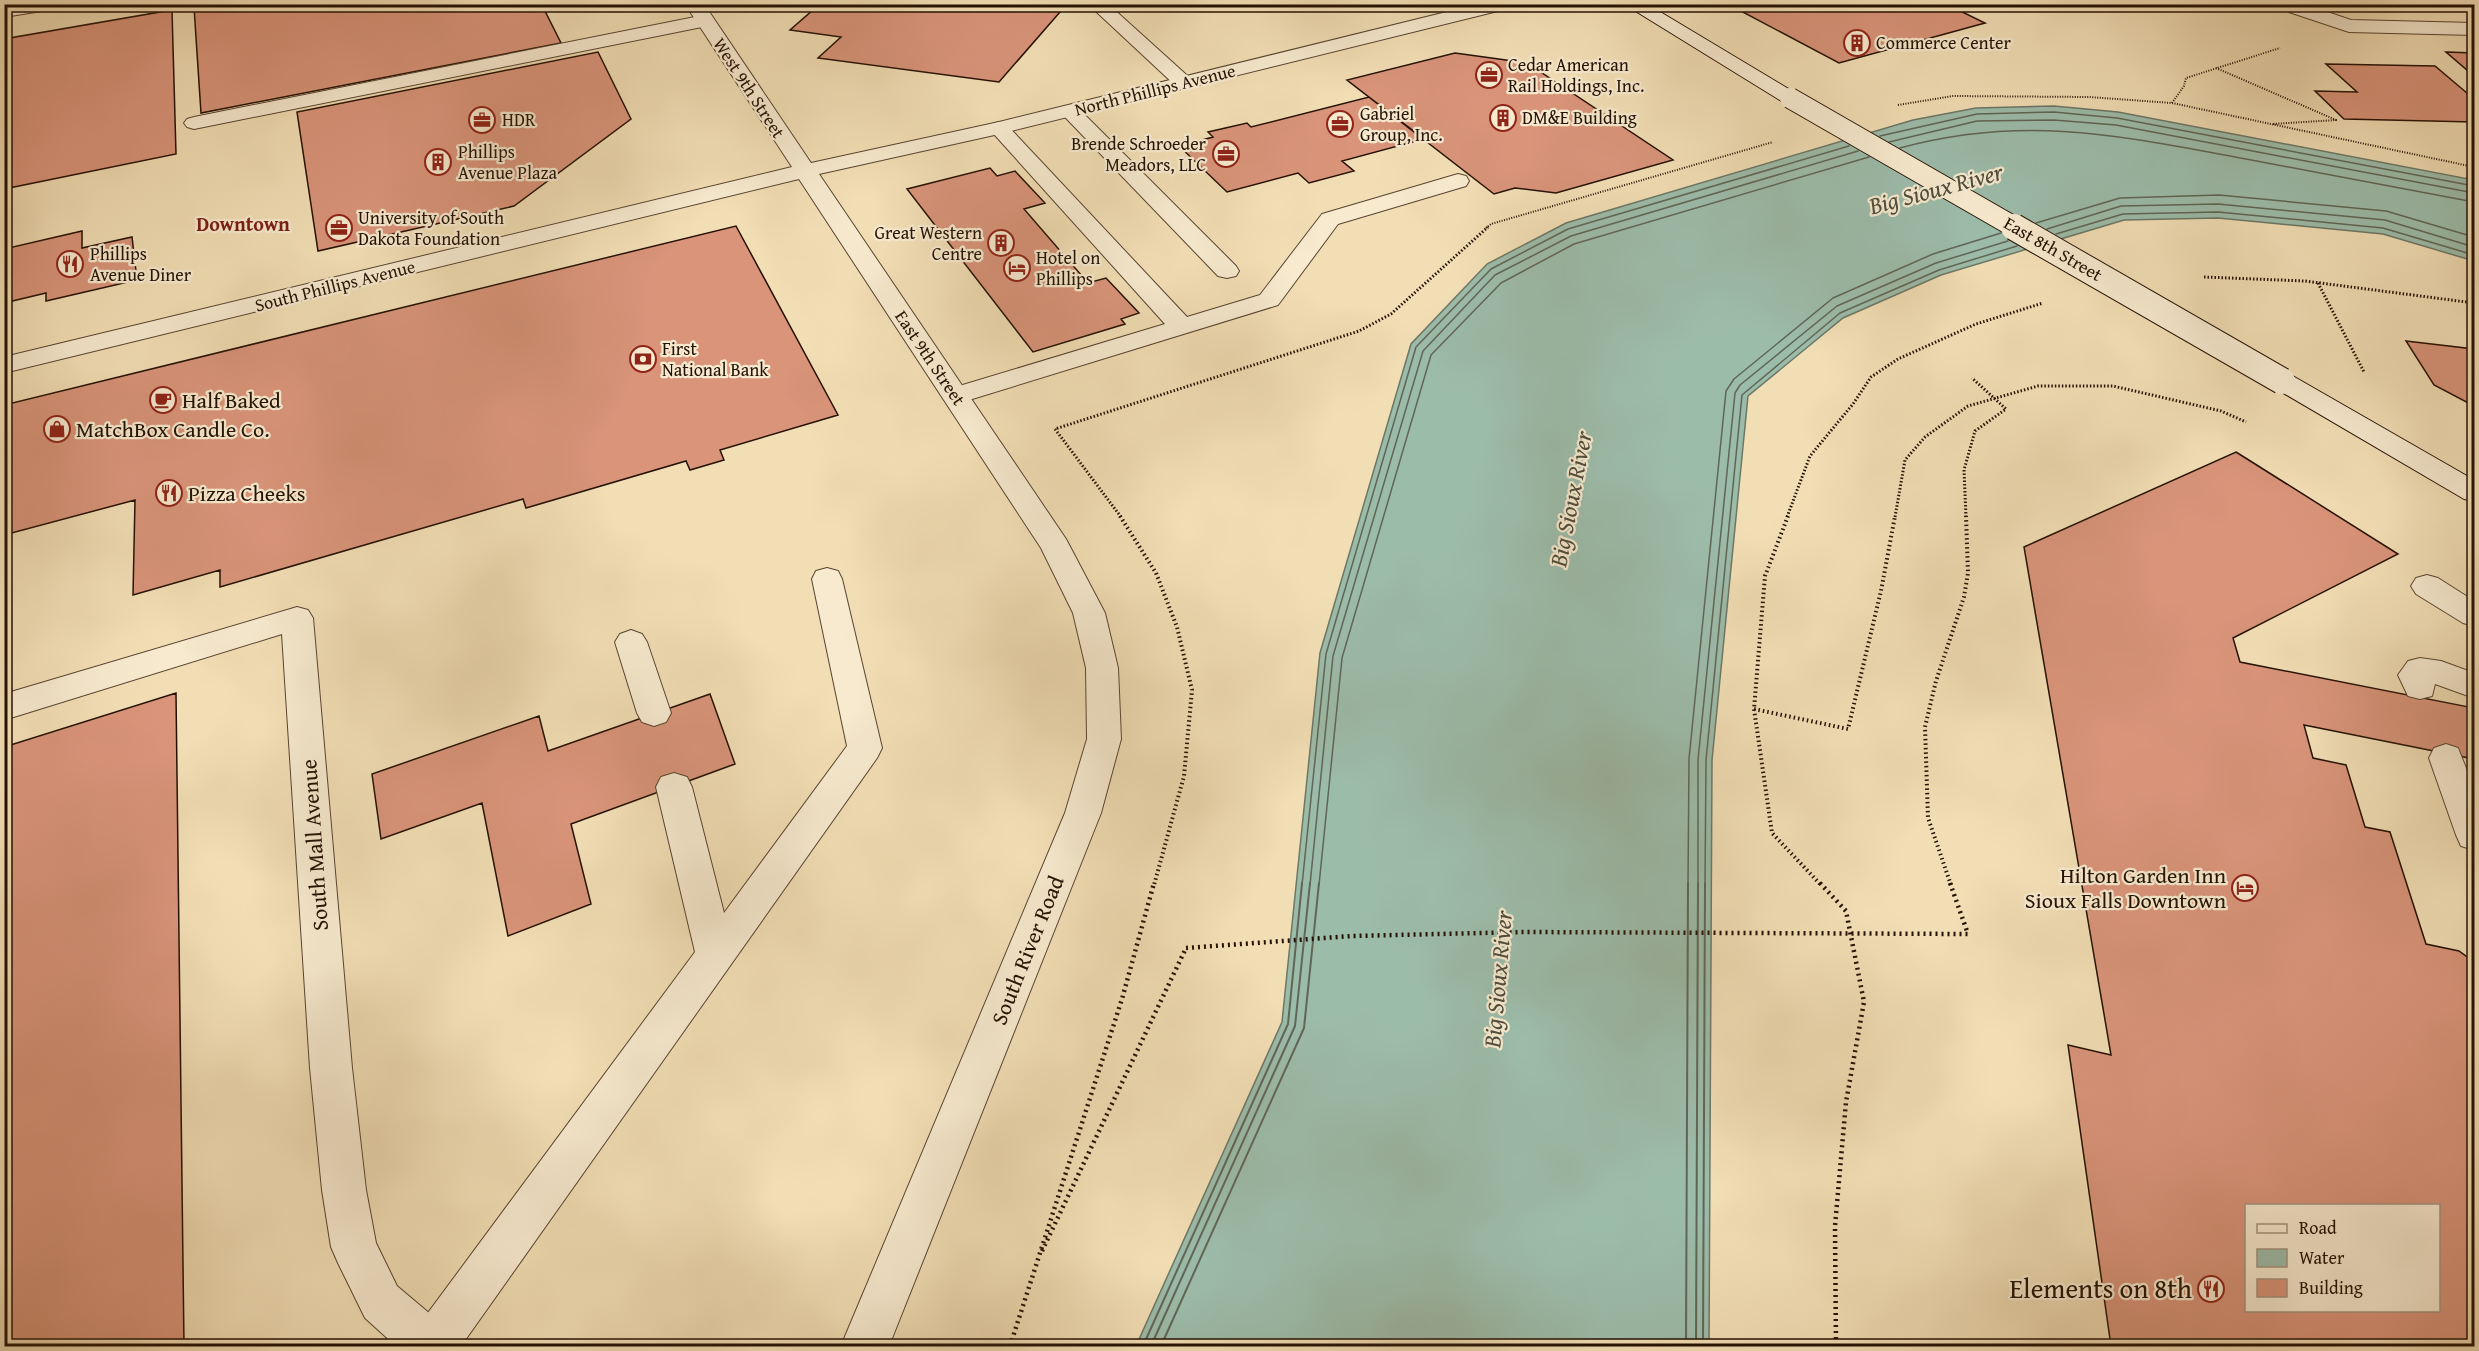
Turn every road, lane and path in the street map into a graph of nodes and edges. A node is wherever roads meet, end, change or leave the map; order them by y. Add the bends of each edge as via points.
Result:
1 (48, 4) edge
2 (1097, 4) edge
3 (1504, 4) edge
4 (1633, 4) edge
5 (2296, 8) dead end
6 (4, 12) edge
7 (700, 13) edge
8 (2349, 27) junction
9 (2475, 29) edge
10 (2216, 68) junction
11 (1184, 83) junction
12 (2172, 103) junction
13 (1892, 106) dead end
14 (1070, 111) junction
15 (195, 123) dead end
16 (2265, 124) junction
17 (999, 128) junction
18 (1781, 140) dead end
19 (2475, 167) edge
20 (805, 171) junction
21 (1458, 181) dead end
22 (1227, 271) dead end
23 (2202, 277) dead end
24 (2317, 282) junction
25 (2051, 302) dead end
26 (2475, 303) edge
27 (1182, 327) junction
28 (4, 365) edge
29 (1972, 378) dead end
30 (956, 396) junction
31 (1992, 397) junction
32 (2322, 404) junction
33 (2475, 492) edge
34 (1055, 546) joint
35 (827, 579) dead end
36 (2427, 586) dead end
37 (2475, 615) edge
38 (631, 642) dead end
39 (2475, 686) edge
40 (2420, 687) dead end
41 (4, 707) edge
42 (1754, 709) junction
43 (654, 713) dead end
44 (2446, 758) dead end
45 (674, 787) dead end
46 (2475, 835) edge
47 (715, 956) junction
48 (1035, 1267) junction
49 (432, 1347) edge
50 (865, 1347) edge
51 (1010, 1347) edge
52 (1836, 1347) edge

1 - 6 street
2 - 11 street
3 - 11 street, North Phillips Avenue
4 - 32 street, East 8th Street, bridge
5 - 8 street
7 - 15 street
7 - 20 street, West 9th Street
8 - 9 street
8 - 10 path
10 - 12 path via 2186,78
10 - 16 path via 2336,120
11 - 14 street, North Phillips Avenue
12 - 13 path via 2089,97 1953,96
12 - 16 path
14 - 17 street, North Phillips Avenue
14 - 22 street
16 - 19 path
17 - 20 street, North Phillips Avenue
17 - 27 street
18 - 48 path via 1491,224 1391,314 1359,331 1055,429 1123,520 1156,573 1177,627 1192,690 1184,776 1122,999
20 - 28 street, South Phillips Avenue
20 - 30 street, East 9th Street
21 - 27 street via 1330,219 1269,300
23 - 24 path
24 - 26 path
24 - 32 path via 2368,382
25 - 42 path via 1977,324 1898,359 1871,377 1809,456 1765,576
27 - 30 street
29 - 31 path
30 - 34 street, East 9th Street
31 - 32 path via 2038,386 2113,386 2221,411 2255,426
31 - 42 path via 1968,406 1926,437 1905,460 1881,591 1848,729
31 - 48 path, bridge via 2006,409 1976,431 1964,470 1968,573 1925,727 1928,818 1968,934 1526,932 1352,936 1186,948
32 - 33 street, East 8th Street
34 - 50 street, South River Road via 1089,613 1102,668 1104,739 1083,813
35 - 47 street via 865,748
36 - 37 street
38 - 43 street
39 - 40 street via 2420,670 2414,675
41 - 49 street, South Mall Avenue via 297,618 331,1068 354,1247 381,1302
42 - 52 path via 1773,833 1846,911 1864,1002 1846,1102 1835,1226
44 - 46 street
45 - 47 street
47 - 49 street
48 - 51 path

